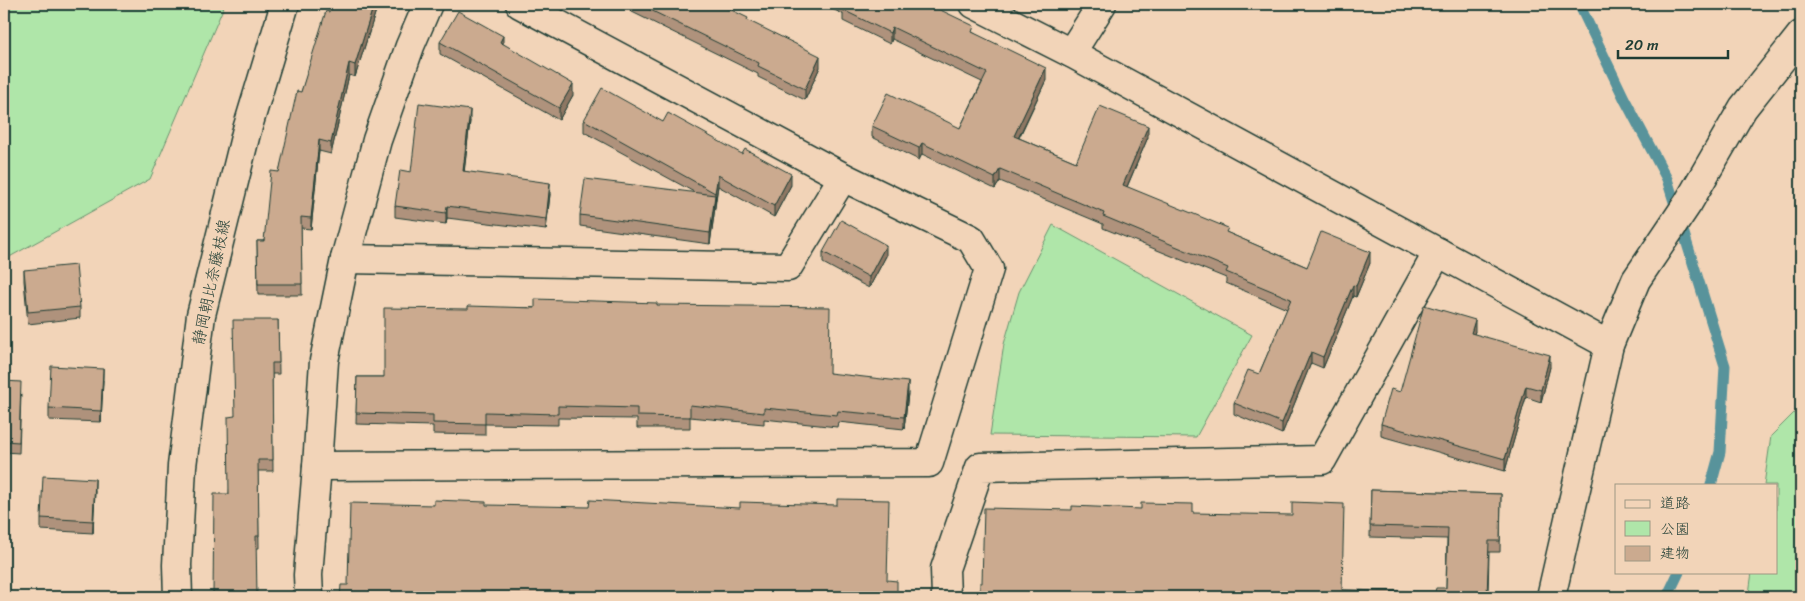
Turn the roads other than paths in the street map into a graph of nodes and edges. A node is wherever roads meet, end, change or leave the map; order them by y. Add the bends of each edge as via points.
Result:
1 (286, 4) edge
2 (428, 4) edge
3 (520, 4) edge
4 (974, 4) edge
5 (1102, 4) edge
6 (1800, 39) edge
7 (1071, 53) junction
8 (843, 177) junction
9 (1438, 252) junction
10 (345, 260) junction
11 (1609, 345) junction
12 (317, 466) junction
13 (178, 597) edge
14 (309, 597) edge
15 (946, 597) edge
16 (1551, 597) edge

1 - 13 street, 静岡朝比奈藤枝線 via 246,133 201,315 182,466
2 - 10 street via 377,140
3 - 8 street
4 - 7 street
5 - 7 street
6 - 11 street via 1743,108 1688,203 1636,280
7 - 9 street
8 - 10 street via 788,267
8 - 12 street via 971,239 989,270 929,463
9 - 11 street
9 - 15 street via 1322,460 980,467 945,569
10 - 12 street via 324,361
11 - 16 street
12 - 14 street

